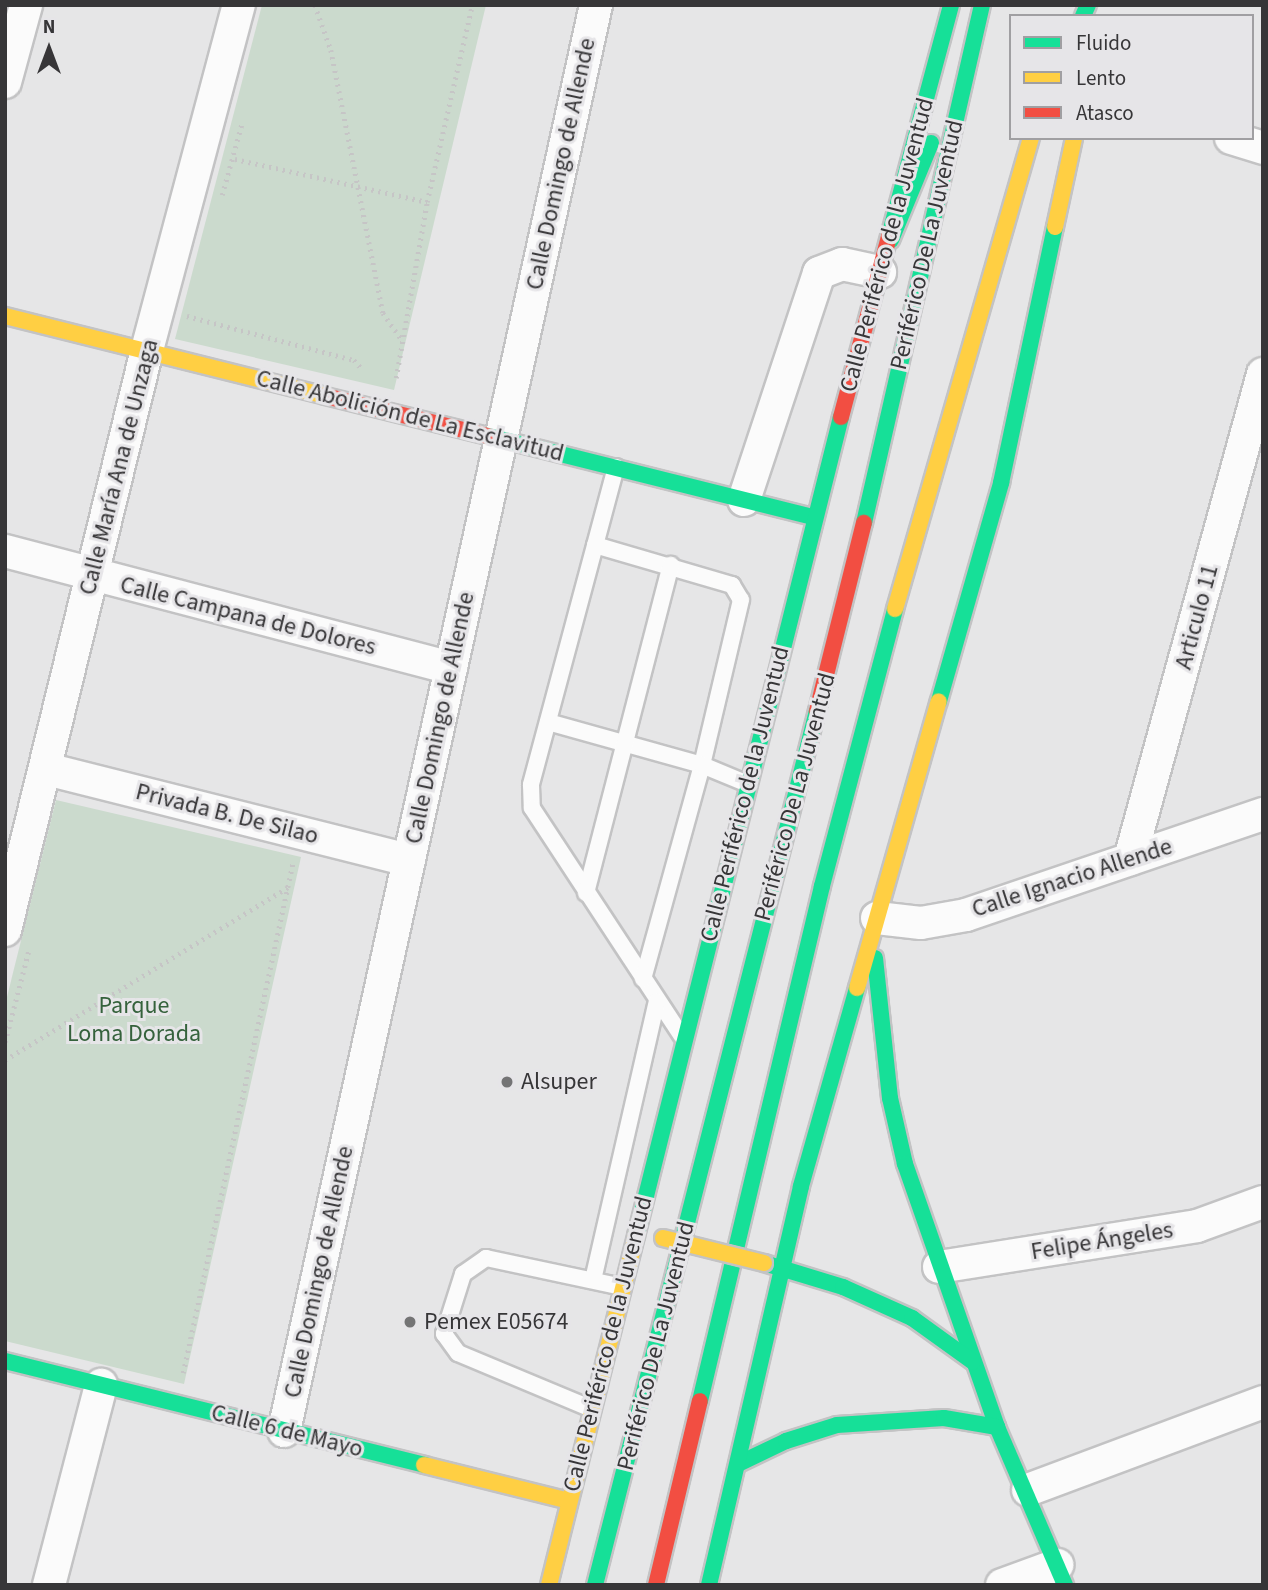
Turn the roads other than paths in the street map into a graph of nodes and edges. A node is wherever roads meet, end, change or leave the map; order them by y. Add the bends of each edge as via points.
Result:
1 (26, 5) edge
2 (239, 5) edge
3 (596, 5) edge
4 (951, 5) edge
5 (982, 5) edge
6 (971, 47) junction
7 (5, 82) edge
8 (1030, 140) edge
9 (1074, 140) edge
10 (1237, 140) edge
11 (1263, 148) edge
12 (891, 240) junction
13 (880, 272) junction
14 (5, 316) edge
15 (147, 350) junction
16 (1263, 374) edge
17 (502, 438) junction
18 (616, 467) junction
19 (744, 499) junction
20 (814, 517) junction
21 (595, 545) junction
22 (5, 551) edge
23 (671, 565) junction
24 (93, 577) junction
25 (451, 668) junction
26 (548, 722) junction
27 (624, 741) junction
28 (702, 765) junction
29 (46, 769) junction
30 (748, 784) junction
31 (1263, 814) edge
32 (1130, 859) junction
33 (409, 860) junction
34 (586, 893) junction
35 (876, 925) junction
36 (5, 930) edge
37 (643, 979) junction
38 (657, 1001) junction
39 (682, 1037) junction
40 (1263, 1202) edge
41 (637, 1232) junction
42 (939, 1267) junction
43 (782, 1268) junction
44 (593, 1280) junction
45 (626, 1288) junction
46 (5, 1361) edge
47 (973, 1362) junction
48 (101, 1385) junction
49 (1263, 1402) edge
50 (592, 1409) junction
51 (997, 1427) junction
52 (284, 1431) junction
53 (738, 1464) junction
54 (1028, 1490) junction
55 (569, 1501) junction
56 (1061, 1575) edge
57 (49, 1585) edge
58 (549, 1585) edge
59 (595, 1585) edge
60 (656, 1585) edge
61 (709, 1585) edge
62 (1002, 1585) edge

1 - 7 street
2 - 15 street, Calle María Ana de Unzaga
3 - 17 street, Calle Domingo de Allende
4 - 12 main road, Calle Periférico de la Juventud
5 - 6 main road, Periférico De La Juventud
6 - 12 main road
6 - 59 main road, Periférico De La Juventud via 859,547
8 - 60 main road, Periférico De La Juventud via 905,572 822,886
9 - 35 main road via 1001,483
10 - 11 street
12 - 13 main road, Calle Periférico de la Juventud
13 - 19 street via 842,264 819,273
13 - 20 main road, Calle Periférico de la Juventud
14 - 15 main road, Calle Abolición de La Esclavitud
15 - 17 main road, Calle Abolición de La Esclavitud
15 - 24 street, Calle María Ana de Unzaga
16 - 32 street, Articulo 11
17 - 18 main road, Calle Abolición de La Esclavitud
17 - 25 street, Calle Domingo de Allende
18 - 19 main road, Calle Abolición de La Esclavitud
18 - 21 lane
19 - 20 main road, Calle Abolición de La Esclavitud
20 - 30 main road, Calle Periférico de la Juventud
21 - 23 lane
21 - 26 lane
22 - 24 street, Calle Campana de Dolores
23 - 27 lane
23 - 28 lane via 732,585 741,600
24 - 25 street, Calle Campana de Dolores
24 - 29 street, Calle María Ana de Unzaga
25 - 33 street, Calle Domingo de Allende
26 - 27 lane
26 - 34 lane via 531,785 532,808
27 - 28 lane
27 - 34 lane
28 - 30 lane
28 - 37 lane
29 - 33 street, Privada B. De Silao
29 - 36 street, Calle María Ana de Unzaga
30 - 39 main road, Calle Periférico de la Juventud
31 - 32 street, Calle Ignacio Allende
32 - 35 street, Calle Ignacio Allende via 966,915
33 - 52 street, Calle Domingo de Allende
34 - 37 lane
35 - 42 main road via 890,1098
35 - 43 main road
37 - 38 lane
38 - 39 lane
38 - 44 lane
39 - 41 main road, Calle Periférico de la Juventud
40 - 42 street, Felipe Ángeles via 1197,1226
41 - 43 main road, bridge
41 - 45 main road, Calle Periférico de la Juventud
42 - 47 main road
43 - 47 main road via 844,1287 912,1318
43 - 53 main road
44 - 45 lane
44 - 50 lane via 486,1258 463,1274 444,1334 458,1353
45 - 50 main road, Calle Periférico de la Juventud
46 - 48 main road, Calle 6 de Mayo
47 - 51 main road
48 - 52 main road, Calle 6 de Mayo
48 - 57 street
49 - 54 street
50 - 55 main road, Calle Periférico de la Juventud
51 - 53 main road via 944,1418 838,1425 786,1441
51 - 54 main road
52 - 55 main road, Calle 6 de Mayo
53 - 61 main road
54 - 56 main road
55 - 58 main road, Calle Periférico de la Juventud
56 - 62 street

